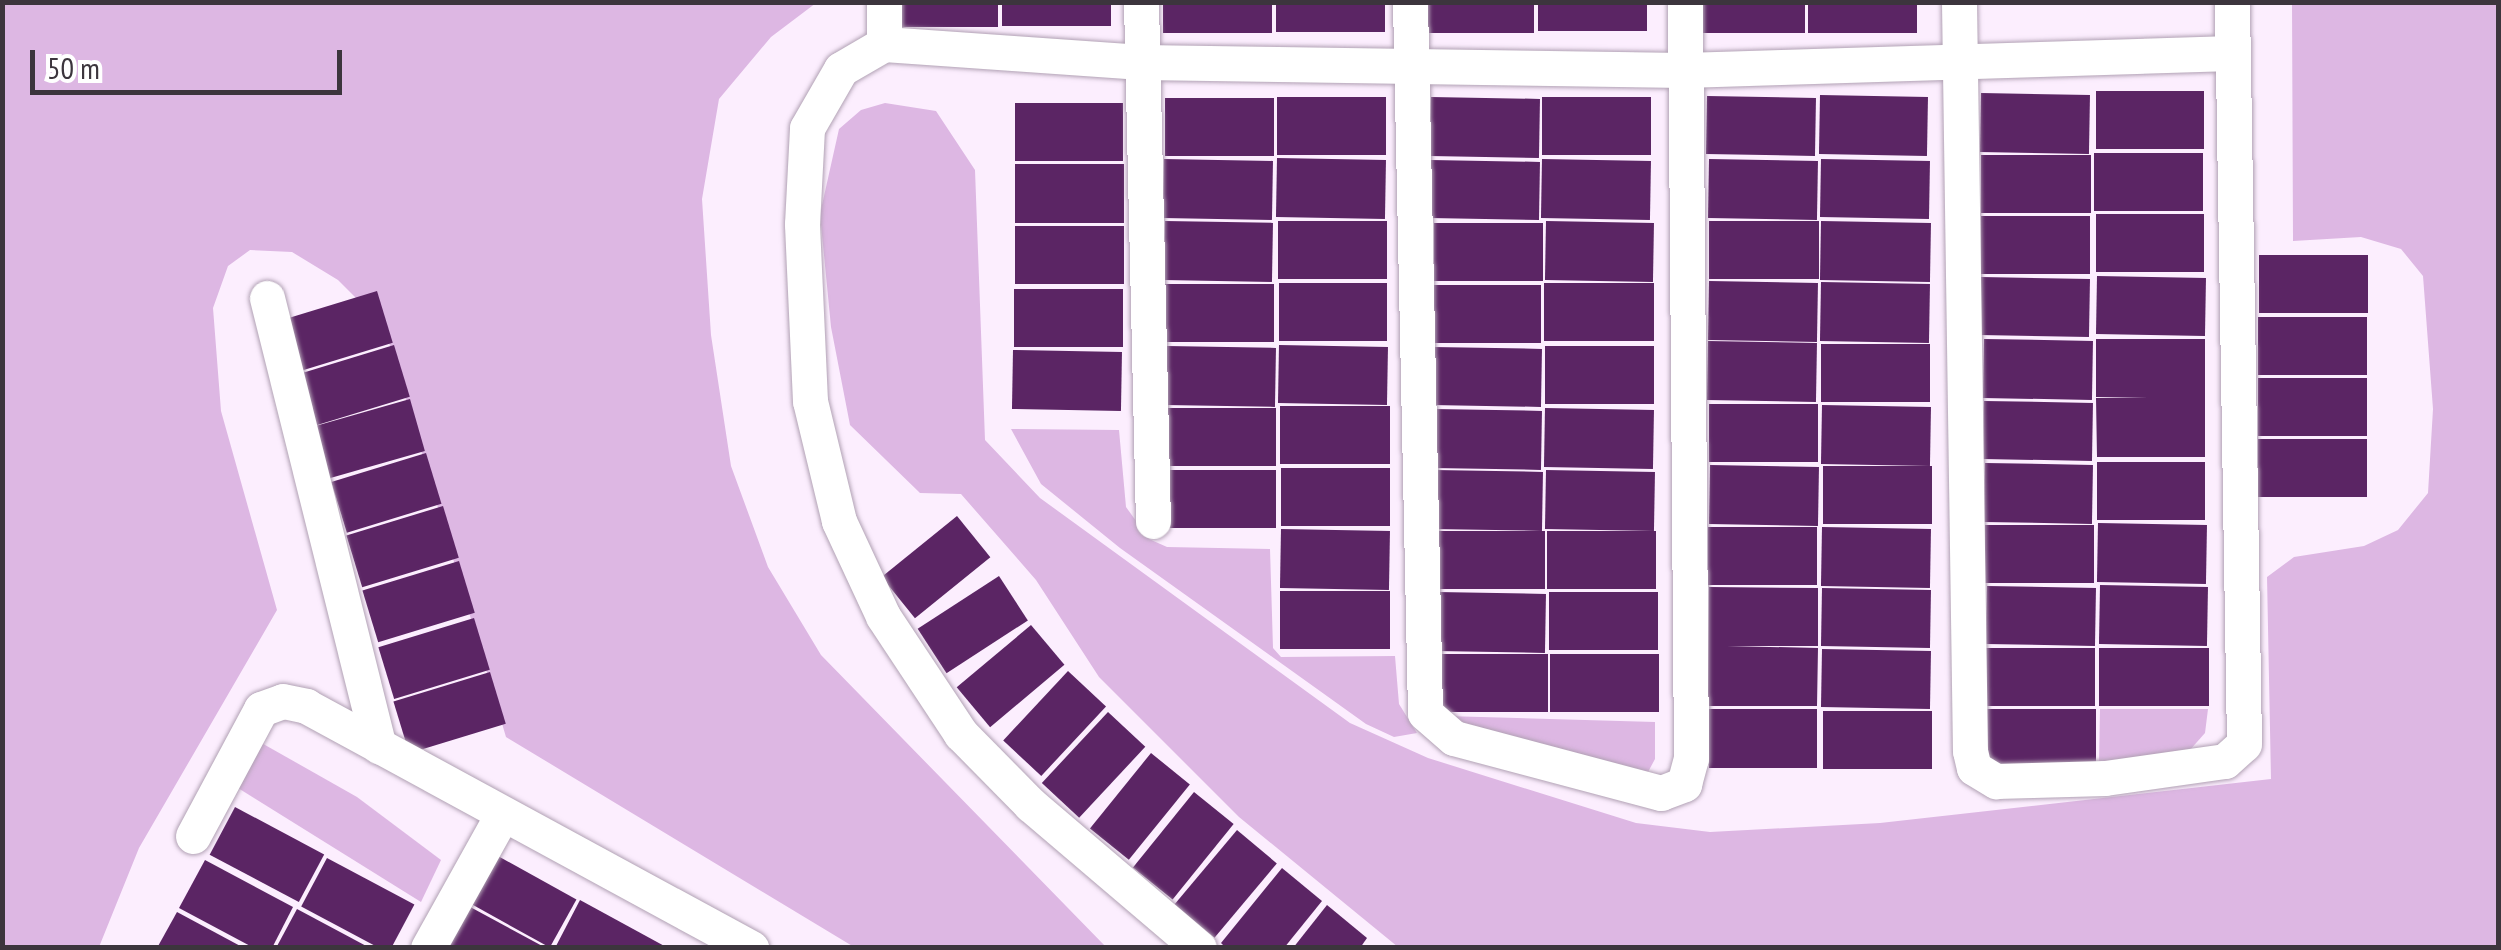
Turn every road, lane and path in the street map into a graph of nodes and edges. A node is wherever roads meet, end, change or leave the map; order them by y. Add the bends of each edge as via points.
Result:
1 (884, 2) edge
2 (1141, 2) edge
3 (1410, 2) edge
4 (1685, 2) edge
5 (1959, 2) edge
6 (2232, 2) edge
7 (884, 44) junction
8 (2232, 53) junction
9 (1959, 59) junction
10 (1142, 62) junction
11 (1410, 68) junction
12 (1684, 70) junction
13 (267, 298) dead end
14 (1152, 521) dead end
15 (379, 746) junction
16 (502, 815) junction
17 (193, 836) dead end
18 (731, 942) edge
19 (428, 948) edge
20 (1199, 948) edge

1 - 7 street
2 - 10 street
3 - 11 street
4 - 12 street
5 - 9 street
6 - 8 street
7 - 10 street
7 - 20 street via 856,57 826,86 804,152 810,401 839,522 883,616 960,734 1031,805
8 - 9 street
8 - 9 street via 2244,744 2225,762 2051,781 1990,780 1974,768 1970,750
9 - 12 street
10 - 11 street
10 - 14 street
11 - 12 street
11 - 12 street via 1426,714 1454,738 1662,793 1684,784 1691,758
13 - 15 street
15 - 16 street
15 - 17 street via 306,706 282,702 261,710
16 - 18 street
16 - 19 street

